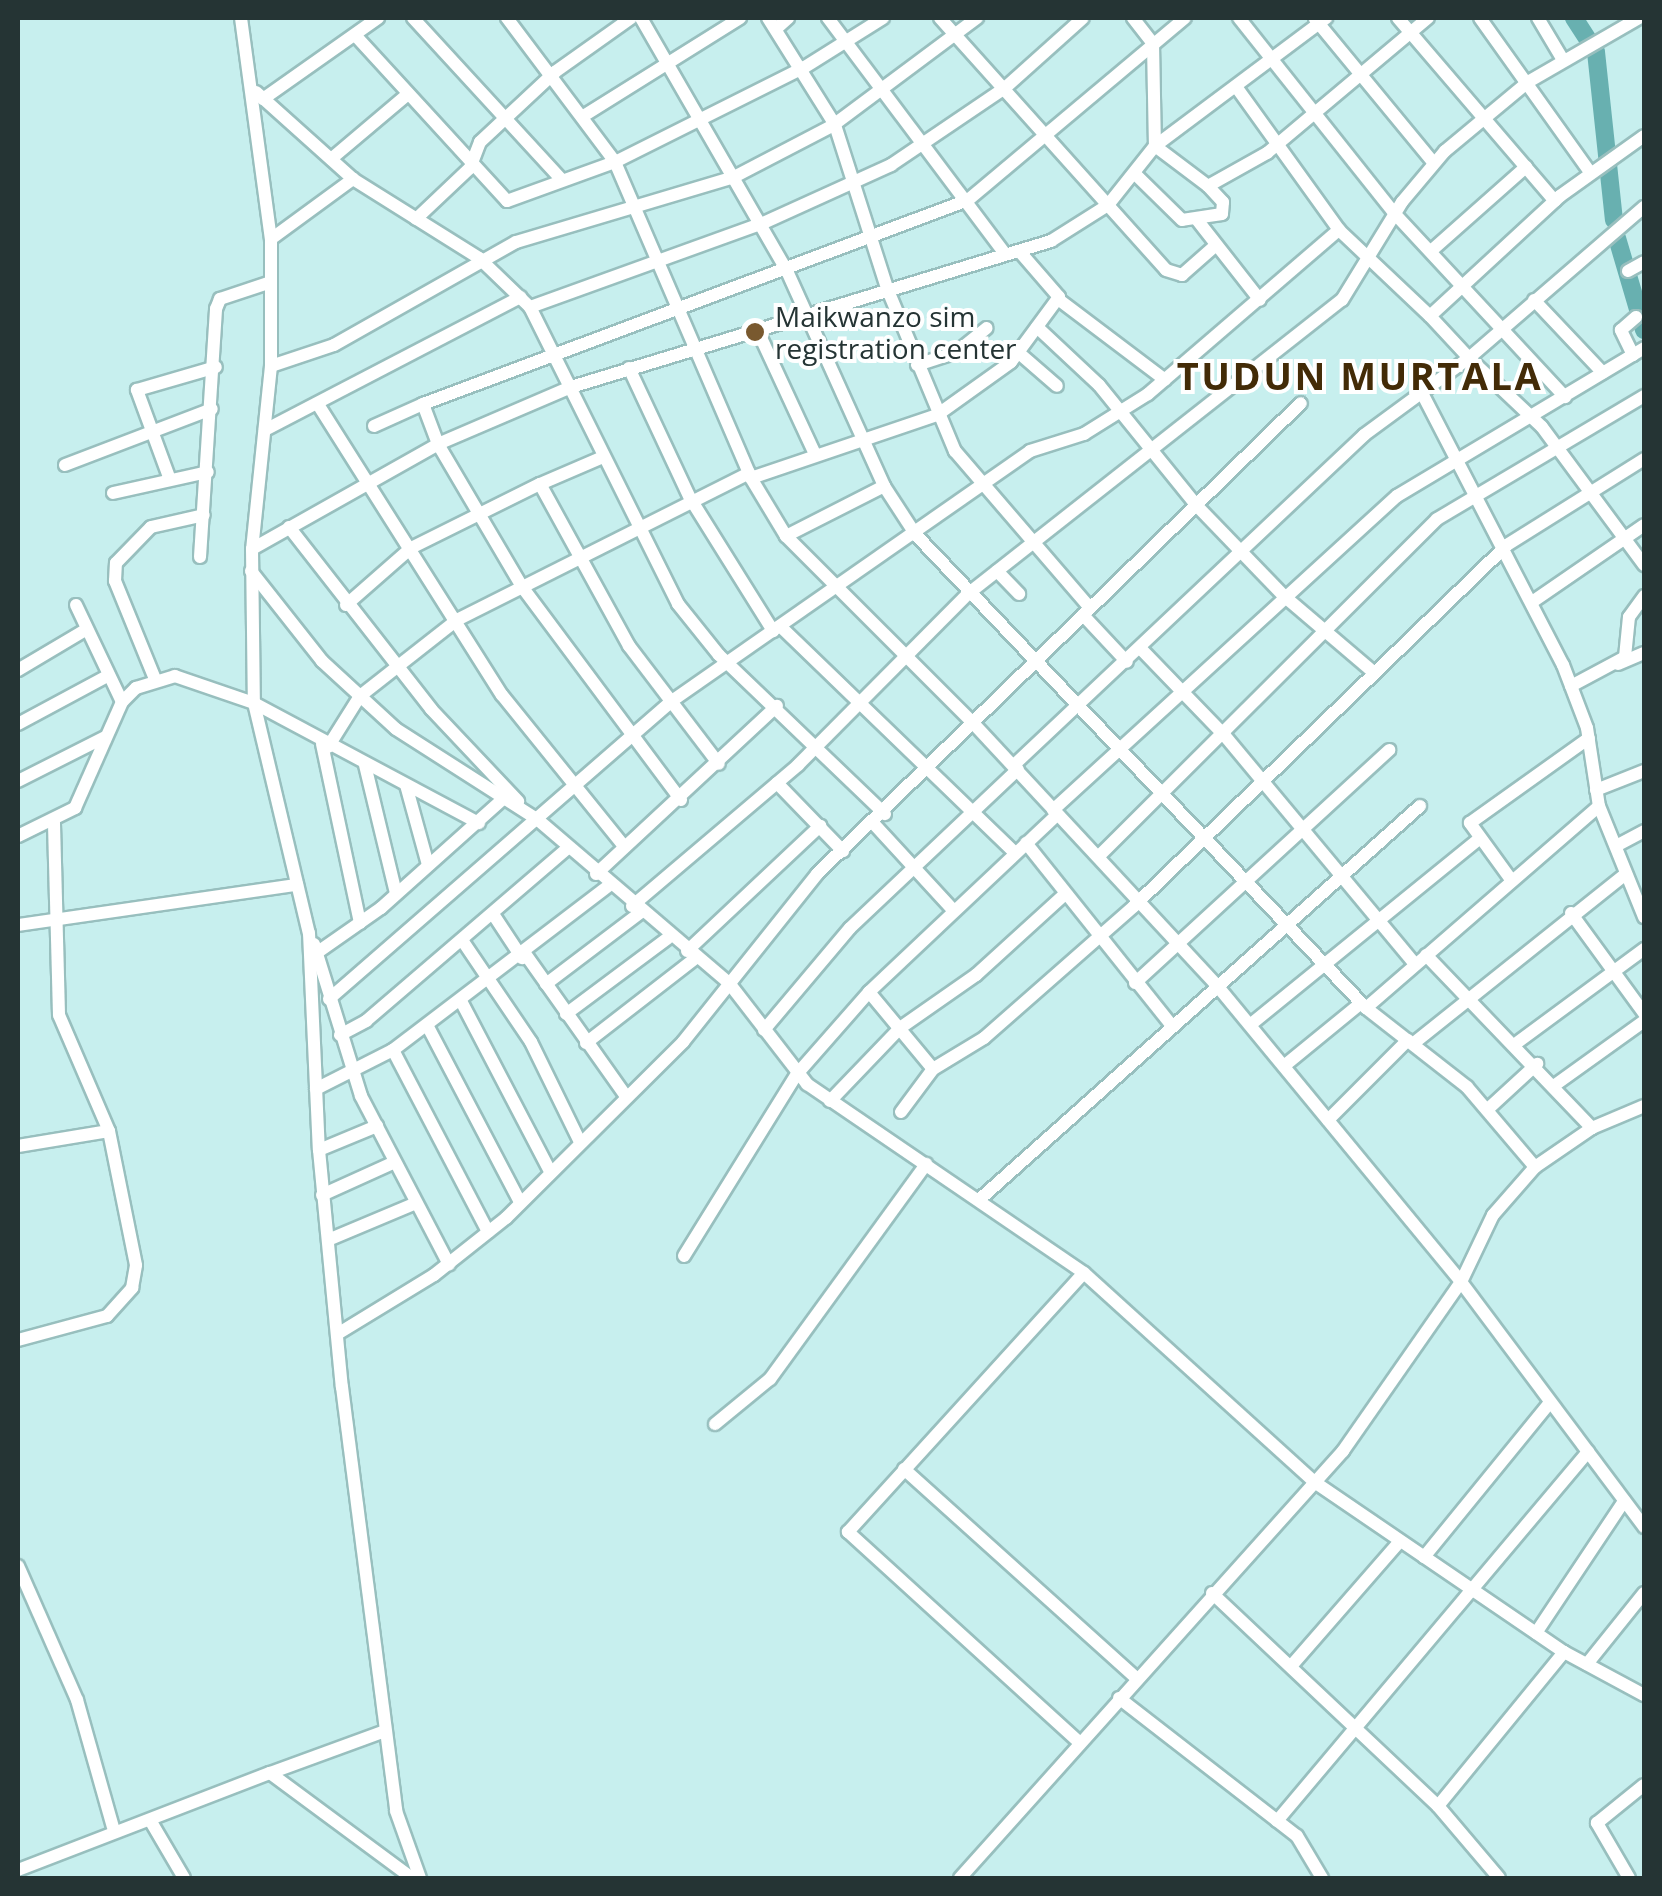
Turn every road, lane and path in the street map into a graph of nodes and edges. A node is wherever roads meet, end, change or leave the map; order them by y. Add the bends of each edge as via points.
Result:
1 (242, 18) edge
2 (378, 18) edge
3 (413, 18) edge
4 (507, 18) edge
5 (631, 18) edge
6 (641, 18) edge
7 (740, 18) edge
8 (788, 18) edge
9 (828, 18) edge
10 (883, 18) edge
11 (940, 18) edge
12 (977, 18) edge
13 (1083, 18) edge
14 (1134, 18) edge
15 (1186, 18) edge
16 (1239, 18) edge
17 (1398, 18) edge
18 (1428, 18) edge
19 (1480, 18) edge
20 (1538, 18) edge
21 (1637, 18) edge
22 (1320, 20) edge
23 (773, 23) edge
24 (1410, 32) junction
25 (1644, 34) edge
26 (956, 35) junction
27 (355, 36) junction
28 (848, 44) junction
29 (1153, 44) junction
30 (1277, 59) junction
31 (1563, 60) junction
32 (674, 66) junction
33 (805, 67) junction
34 (555, 72) junction
35 (1360, 73) junction
36 (1528, 82) junction
37 (1006, 88) junction
38 (1238, 88) junction
39 (882, 91) junction
40 (408, 94) junction
41 (259, 95) junction
42 (1318, 109) junction
43 (585, 115) junction
44 (510, 116) junction
45 (704, 118) junction
46 (1484, 118) junction
47 (835, 125) junction
48 (1047, 136) junction
49 (1644, 136) edge
50 (1274, 145) junction
51 (1155, 146) junction
52 (922, 147) junction
53 (330, 159) junction
54 (473, 160) junction
55 (615, 162) junction
56 (1433, 162) junction
57 (1526, 166) junction
58 (1598, 166) junction
59 (1134, 174) junction
60 (734, 177) junction
61 (353, 179) junction
62 (561, 180) junction
63 (856, 181) junction
64 (1208, 186) junction
65 (968, 200) junction
66 (1556, 201) junction
67 (634, 204) junction
68 (1108, 205) junction
69 (1644, 207) edge
70 (1395, 214) junction
71 (416, 220) junction
72 (1198, 222) junction
73 (761, 224) junction
74 (1339, 230) junction
75 (872, 237) junction
76 (272, 240) junction
77 (1216, 245) junction
78 (1431, 251) junction
79 (1004, 252) junction
80 (1020, 252) junction
81 (479, 258) junction
82 (654, 258) junction
83 (1370, 260) junction
84 (1644, 262) edge
85 (787, 271) junction
86 (1628, 272) dead end
87 (1465, 283) junction
88 (268, 284) junction
89 (887, 288) junction
90 (1058, 299) junction
91 (1260, 300) junction
92 (1534, 300) junction
93 (525, 302) junction
94 (680, 309) junction
95 (806, 313) junction
96 (1430, 316) junction
97 (1636, 317) dead end
98 (1506, 325) junction
99 (756, 327) junction
100 (1037, 327) junction
101 (987, 328) dead end
102 (694, 345) junction
103 (1639, 351) edge
104 (556, 352) junction
105 (1019, 353) junction
106 (1470, 358) junction
107 (917, 365) junction
108 (216, 366) junction
109 (271, 366) junction
110 (629, 368) junction
111 (1603, 373) junction
112 (1165, 380) junction
113 (1057, 386) dead end
114 (571, 388) junction
115 (1423, 394) junction
116 (1644, 396) edge
117 (1565, 397) junction
118 (1301, 403) dead end
119 (423, 404) junction
120 (319, 406) junction
121 (212, 409) junction
122 (1121, 413) junction
123 (937, 415) junction
124 (1530, 416) junction
125 (374, 426) dead end
126 (151, 427) junction
127 (265, 430) junction
128 (865, 440) junction
129 (438, 444) junction
130 (1149, 446) junction
131 (1557, 449) junction
132 (815, 454) junction
133 (1458, 454) junction
134 (603, 458) junction
135 (1644, 459) edge
136 (66, 465) dead end
137 (208, 472) junction
138 (750, 476) junction
139 (169, 478) junction
140 (368, 480) junction
141 (540, 484) junction
142 (884, 486) junction
143 (978, 486) junction
144 (1478, 492) junction
145 (1591, 492) junction
146 (114, 493) dead end
147 (690, 498) junction
148 (1197, 506) junction
149 (478, 514) junction
150 (204, 515) junction
151 (634, 525) junction
152 (1644, 525) edge
153 (290, 527) junction
154 (916, 535) junction
155 (786, 536) junction
156 (1625, 538) junction
157 (1031, 544) junction
158 (1507, 544) junction
159 (411, 548) junction
160 (252, 549) junction
161 (1243, 553) junction
162 (573, 555) junction
163 (200, 557) dead end
164 (1644, 564) edge
165 (251, 571) junction
166 (997, 571) junction
167 (520, 584) junction
168 (834, 591) junction
169 (968, 594) junction
170 (1019, 594) dead end
171 (1284, 596) junction
172 (1644, 596) edge
173 (1535, 600) junction
174 (76, 605) dead end
175 (346, 605) junction
176 (1086, 611) junction
177 (457, 620) junction
178 (776, 628) junction
179 (87, 629) junction
180 (1326, 632) junction
181 (1141, 649) junction
182 (1644, 653) edge
183 (901, 656) junction
184 (1041, 659) junction
185 (728, 660) junction
186 (1127, 662) junction
187 (1616, 665) junction
188 (398, 667) junction
189 (18, 670) edge
190 (1372, 671) junction
191 (109, 675) junction
192 (155, 680) junction
193 (1571, 686) junction
194 (1186, 692) junction
195 (360, 696) junction
196 (858, 701) junction
197 (122, 702) junction
198 (254, 703) junction
199 (669, 703) junction
200 (1082, 703) junction
201 (777, 706) junction
202 (18, 724) edge
203 (974, 724) junction
204 (628, 736) junction
205 (1225, 736) junction
206 (105, 738) junction
207 (1589, 738) junction
208 (325, 746) junction
209 (815, 748) junction
210 (1126, 749) junction
211 (1389, 750) dead end
212 (719, 764) junction
213 (365, 765) junction
214 (932, 766) junction
215 (1016, 767) junction
216 (1644, 771) edge
217 (1261, 778) junction
218 (18, 781) edge
219 (572, 783) junction
220 (777, 784) junction
221 (406, 785) junction
222 (1596, 790) junction
223 (1168, 791) junction
224 (505, 796) junction
225 (681, 800) junction
226 (1420, 806) dead end
227 (1599, 806) junction
228 (523, 808) junction
229 (977, 810) junction
230 (1055, 812) junction
231 (885, 814) junction
232 (537, 818) junction
233 (54, 821) junction
234 (479, 823) junction
235 (874, 824) junction
236 (820, 826) junction
237 (1302, 827) junction
238 (1644, 831) edge
239 (1207, 834) junction
240 (18, 836) edge
241 (1478, 840) junction
242 (1026, 843) junction
243 (624, 846) junction
244 (1616, 846) junction
245 (567, 849) junction
246 (843, 851) junction
247 (1015, 853) junction
248 (1099, 856) junction
249 (428, 865) junction
250 (914, 871) junction
251 (596, 874) junction
252 (1341, 875) junction
253 (1244, 878) junction
254 (1512, 882) junction
255 (1627, 883) junction
256 (1644, 883) edge
257 (297, 885) junction
258 (608, 886) junction
259 (396, 893) junction
260 (1066, 894) junction
261 (1139, 899) junction
262 (636, 910) junction
263 (954, 911) junction
264 (1571, 913) junction
265 (493, 914) junction
266 (1644, 917) edge
267 (1380, 920) junction
268 (59, 922) junction
269 (360, 922) junction
270 (1288, 923) junction
271 (18, 925) edge
272 (310, 932) junction
273 (1099, 937) junction
274 (668, 938) junction
275 (462, 940) junction
276 (1180, 944) junction
277 (1644, 949) edge
278 (318, 952) junction
279 (692, 954) junction
280 (524, 956) junction
281 (1420, 959) junction
282 (1325, 965) junction
283 (1616, 971) junction
284 (492, 979) junction
285 (729, 982) junction
286 (1136, 983) junction
287 (546, 984) junction
288 (1219, 988) junction
289 (869, 992) junction
290 (1468, 996) junction
291 (330, 999) junction
292 (461, 1001) junction
293 (1364, 1005) junction
294 (566, 1014) junction
295 (1644, 1017) edge
296 (427, 1025) junction
297 (1250, 1025) junction
298 (1172, 1026) junction
299 (900, 1028) junction
300 (764, 1030) junction
301 (340, 1035) junction
302 (586, 1042) junction
303 (1411, 1042) junction
304 (1518, 1042) junction
305 (392, 1050) junction
306 (1537, 1064) junction
307 (1284, 1066) junction
308 (934, 1069) junction
309 (797, 1074) junction
310 (354, 1076) junction
311 (1555, 1085) junction
312 (316, 1088) junction
313 (626, 1096) junction
314 (830, 1101) junction
315 (1644, 1106) edge
316 (1488, 1109) junction
317 (901, 1112) dead end
318 (1328, 1120) junction
319 (376, 1126) junction
320 (1592, 1128) junction
321 (109, 1131) junction
322 (580, 1140) junction
323 (18, 1146) edge
324 (319, 1150) junction
325 (395, 1162) junction
326 (926, 1164) junction
327 (1535, 1167) junction
328 (550, 1171) junction
329 (322, 1195) junction
330 (980, 1198) junction
331 (520, 1202) junction
332 (416, 1203) junction
333 (488, 1232) junction
334 (328, 1240) junction
335 (684, 1256) dead end
336 (448, 1264) junction
337 (1084, 1274) junction
338 (1461, 1282) junction
339 (339, 1333) junction
340 (18, 1340) edge
341 (1550, 1404) junction
342 (715, 1424) dead end
343 (1588, 1452) junction
344 (904, 1468) junction
345 (1313, 1481) junction
346 (1624, 1501) junction
347 (1644, 1527) edge
348 (1400, 1541) junction
349 (1424, 1557) junction
350 (18, 1566) edge
351 (1477, 1592) junction
352 (1212, 1593) junction
353 (1644, 1593) edge
354 (1536, 1632) junction
355 (1564, 1652) junction
356 (1587, 1664) junction
357 (1292, 1665) junction
358 (1136, 1678) junction
359 (1644, 1695) edge
360 (1118, 1698) junction
361 (1357, 1727) junction
362 (384, 1731) junction
363 (1080, 1742) junction
364 (270, 1773) junction
365 (1644, 1786) edge
366 (1438, 1806) junction
367 (150, 1820) junction
368 (1277, 1820) junction
369 (113, 1827) junction
370 (18, 1870) edge
371 (184, 1878) edge
372 (412, 1878) edge
373 (420, 1878) edge
374 (960, 1878) edge
375 (1322, 1878) edge
376 (1498, 1878) edge
377 (1629, 1878) edge

1 - 41 street
2 - 27 street
3 - 44 street
4 - 34 street
5 - 34 street
6 - 32 street
7 - 32 street
8 - 23 street
9 - 28 street
10 - 28 street
11 - 26 street
12 - 26 street
13 - 37 street
14 - 29 street
15 - 29 street
16 - 30 street
17 - 24 street
18 - 24 street
19 - 36 street
20 - 31 street
21 - 25 street
21 - 31 street
22 - 30 street
22 - 35 street
23 - 33 street
24 - 35 street
24 - 46 street
26 - 37 street
26 - 39 street
27 - 40 street
27 - 41 street
28 - 33 street
28 - 39 street
29 - 48 street
29 - 51 street
30 - 38 street
30 - 42 street
31 - 36 street
32 - 43 street
32 - 45 street
33 - 45 street
33 - 47 street
34 - 43 street
34 - 44 street
35 - 42 street
35 - 56 street
36 - 46 street
36 - 58 street
37 - 48 street
37 - 52 street
38 - 50 street
38 - 51 street
39 - 47 street
39 - 52 street
40 - 53 street
40 - 54 street
41 - 53 street
41 - 76 street
42 - 50 street
42 - 70 street
43 - 55 street
44 - 54 street via 480,142
44 - 62 street
45 - 55 street
45 - 60 street
46 - 56 street
46 - 57 street
47 - 60 street
47 - 63 street
48 - 65 street
48 - 68 street
49 - 58 street
50 - 64 street
50 - 74 street
51 - 59 street
51 - 64 street
52 - 63 street
52 - 65 street
53 - 61 street
54 - 62 street via 507,201
54 - 71 street
55 - 62 street
55 - 67 street
56 - 70 street
57 - 66 street
57 - 78 street
58 - 66 street
59 - 68 street
59 - 72 street via 1182,220
60 - 67 street
60 - 73 street
61 - 71 street
61 - 76 street
63 - 73 street
63 - 75 street
64 - 72 street via 1225,208
65 - 75 street
65 - 79 street
66 - 87 street
67 - 81 street
67 - 82 street
68 - 77 street via 1174,275
68 - 80 street
69 - 92 street
70 - 78 street
70 - 83 street
71 - 81 street
72 - 77 street
73 - 82 street
73 - 85 street
74 - 83 street
74 - 91 street
75 - 85 street
75 - 89 street
76 - 88 street
77 - 91 street
78 - 87 street
79 - 80 street
79 - 89 street
80 - 90 street
81 - 93 street
81 - 109 street via 334,345
82 - 93 street
82 - 94 street
83 - 96 street
83 - 130 street via 1342,300 1276,356
84 - 86 street
85 - 94 street
85 - 95 street
87 - 96 street
87 - 98 street
88 - 108 street via 220,299
88 - 109 street
89 - 95 street
89 - 107 street
90 - 100 street
90 - 112 street
91 - 112 street
92 - 98 street
92 - 111 street
93 - 104 street
93 - 120 street
94 - 102 street
94 - 104 street
95 - 99 street
95 - 128 street
96 - 106 street
97 - 103 street via 1621,330
98 - 106 street
98 - 117 street
99 - 102 street
99 - 132 street
100 - 105 street
100 - 122 street
101 - 107 street via 957,352
102 - 110 street
102 - 138 street
103 - 111 street
104 - 114 street
104 - 119 street
105 - 113 street
105 - 123 street
106 - 115 street
106 - 124 street
107 - 123 street
108 - 121 street
108 - 126 street via 139,388
109 - 127 street
110 - 114 street
110 - 147 street
111 - 117 street
112 - 122 street
114 - 129 street
114 - 134 street
115 - 133 street
115 - 161 street via 1364,435
116 - 131 street
117 - 124 street
118 - 148 street
119 - 125 street
119 - 129 street
120 - 127 street
120 - 140 street
121 - 126 street
121 - 137 street
122 - 130 street
122 - 143 street via 1030,452
123 - 128 street
123 - 143 street
124 - 131 street
124 - 133 street
126 - 136 street
126 - 139 street
127 - 160 street
128 - 132 street
128 - 142 street
129 - 140 street
129 - 149 street
130 - 148 street
130 - 157 street
131 - 144 street
131 - 145 street
132 - 138 street
133 - 144 street
133 - 171 street via 1397,496
134 - 141 street
134 - 151 street
135 - 145 street
137 - 139 street
137 - 150 street
138 - 147 street
138 - 155 street
139 - 146 street
140 - 153 street
140 - 159 street
141 - 149 street
141 - 162 street
142 - 154 street
142 - 155 street
143 - 154 street
143 - 157 street
144 - 158 street
144 - 180 street via 1437,518
145 - 156 street
145 - 158 street
147 - 151 street
147 - 178 street
148 - 161 street
148 - 176 street
149 - 159 street
149 - 167 street
150 - 163 street
150 - 192 street via 152,527 116,562 116,580
151 - 162 street
151 - 185 street via 678,604
152 - 156 street
153 - 160 street
153 - 175 street
154 - 168 street
154 - 169 street
155 - 168 street
156 - 164 street
156 - 173 street
157 - 166 street
157 - 176 street
158 - 173 street
158 - 190 street
159 - 175 street
159 - 177 street
160 - 165 street
161 - 171 street
161 - 181 street
162 - 167 street
162 - 199 street
165 - 195 street via 322,661
165 - 198 street
166 - 169 street
166 - 170 street
167 - 177 street
167 - 204 street
168 - 178 street
168 - 183 street
169 - 183 street
169 - 184 street
171 - 180 street
171 - 194 street
172 - 187 street via 1633,606 1625,657
173 - 193 street
174 - 179 street
175 - 188 street
176 - 184 street
176 - 186 street
177 - 188 street
177 - 219 street via 502,695
178 - 185 street
178 - 196 street
179 - 189 street
179 - 191 street
180 - 190 street
180 - 205 street
181 - 186 street
181 - 194 street
182 - 187 street
183 - 196 street
183 - 203 street
184 - 200 street
184 - 203 street
185 - 199 street
185 - 201 street
186 - 200 street
187 - 193 street
188 - 195 street
188 - 228 street
190 - 217 street
191 - 197 street
191 - 202 street
192 - 197 street
192 - 198 street via 197,680
193 - 207 street
194 - 205 street
194 - 210 street
195 - 208 street
195 - 224 street via 431,754
196 - 209 street
196 - 214 street
197 - 206 street
198 - 208 street
198 - 257 street
199 - 204 street
199 - 212 street
200 - 210 street
200 - 215 street
201 - 209 street
201 - 212 street
203 - 214 street
203 - 215 street
204 - 219 street
204 - 225 street
205 - 217 street
205 - 223 street
206 - 218 street
206 - 233 street via 83,796
207 - 222 street
207 - 241 street via 1470,823
208 - 213 street
208 - 269 street
209 - 220 street
209 - 231 street
210 - 223 street
210 - 230 street
211 - 237 street
212 - 225 street
213 - 221 street
213 - 259 street
214 - 229 street
214 - 231 street
215 - 229 street
215 - 230 street
216 - 222 street
217 - 237 street
217 - 239 street
219 - 232 street
219 - 243 street
220 - 236 street
220 - 262 street
221 - 234 street
221 - 249 street
222 - 227 street
223 - 239 street
223 - 248 street
224 - 228 street
224 - 234 street
225 - 243 street
226 - 252 street
227 - 244 street
227 - 254 street
228 - 232 street
229 - 247 street
229 - 250 street
230 - 242 street
230 - 248 street
231 - 235 street
232 - 245 street
232 - 291 street
233 - 240 street
233 - 268 street
234 - 249 street
235 - 246 street
235 - 250 street
236 - 246 street
236 - 279 street
237 - 252 street
237 - 253 street
238 - 244 street
239 - 253 street
239 - 261 street
241 - 254 street
241 - 267 street
242 - 247 street
242 - 260 street
243 - 251 street
244 - 255 street
245 - 251 street
245 - 265 street
246 - 285 street via 790,902
247 - 263 street
248 - 261 street
249 - 259 street
250 - 263 street
250 - 300 street via 850,928
251 - 258 street
252 - 267 street
252 - 270 street
253 - 270 street
253 - 276 street
254 - 281 street
255 - 256 street
255 - 264 street
255 - 266 street
257 - 268 street
257 - 272 street
258 - 262 street
258 - 280 street
259 - 269 street
260 - 273 street
260 - 299 street via 976,975
261 - 273 street
261 - 276 street
262 - 274 street
262 - 287 street
263 - 289 street
264 - 283 street
264 - 290 street
265 - 275 street
265 - 280 street
267 - 281 street
267 - 282 street
268 - 271 street
268 - 321 street via 62,1026
269 - 278 street
270 - 282 street
270 - 288 street
272 - 278 street
272 - 312 street
273 - 286 street
273 - 308 street via 984,1038
274 - 279 street
274 - 294 street
275 - 284 street
275 - 301 street
276 - 286 street
276 - 288 street
277 - 283 street
278 - 291 street
279 - 285 street
279 - 302 street
280 - 284 street
280 - 287 street
281 - 290 street
281 - 293 street
282 - 293 street
282 - 297 street
283 - 295 street
283 - 304 street
284 - 292 street
284 - 322 street
285 - 300 street
285 - 313 street via 683,1042
286 - 298 street
287 - 294 street
288 - 297 street
288 - 298 street
289 - 299 street
289 - 309 street
290 - 303 street
290 - 304 street
291 - 301 street
292 - 296 street
292 - 328 street
293 - 303 street
293 - 307 street
294 - 302 street
295 - 311 street
296 - 305 street
296 - 331 street
297 - 307 street
298 - 330 street
299 - 308 street
299 - 314 street
300 - 309 street
301 - 310 street
302 - 313 street
303 - 316 street
303 - 318 street
304 - 306 street
305 - 310 street
305 - 333 street
306 - 311 street
306 - 316 street
307 - 318 street
308 - 317 street
309 - 314 street
309 - 335 street
310 - 312 street
310 - 319 street
311 - 320 street
312 - 324 street
313 - 322 street
314 - 326 street
315 - 320 street
316 - 327 street
318 - 338 street
319 - 324 street
319 - 325 street
320 - 327 street
321 - 323 street
321 - 340 street via 126,1192 132,1288 107,1316
322 - 328 street
324 - 329 street
325 - 329 street
325 - 332 street
326 - 330 street
326 - 342 street via 770,1378
327 - 338 street via 1493,1215
328 - 331 street
329 - 334 street
330 - 337 street
331 - 333 street
332 - 334 street
332 - 336 street
333 - 336 street
334 - 339 street
336 - 339 street
337 - 344 street
337 - 345 street
338 - 341 street
338 - 345 street
339 - 362 street
341 - 343 street
341 - 349 street
343 - 346 street
343 - 351 street
344 - 358 street
344 - 363 street via 850,1526 850,1539
345 - 348 street
345 - 352 street
346 - 347 street
346 - 354 street
348 - 349 street
348 - 357 street
349 - 351 street
350 - 369 street via 77,1700
351 - 354 street
351 - 361 street
352 - 357 street
352 - 358 street
353 - 356 street
354 - 355 street
355 - 356 street
355 - 366 street
356 - 359 street
357 - 361 street
358 - 360 street
360 - 363 street
360 - 368 street
361 - 366 street
361 - 368 street
362 - 364 street
362 - 373 street via 396,1811
363 - 374 street
364 - 367 street
364 - 372 street
365 - 377 street via 1597,1823
366 - 376 street
367 - 369 street
367 - 371 street
368 - 375 street via 1297,1836
369 - 370 street

